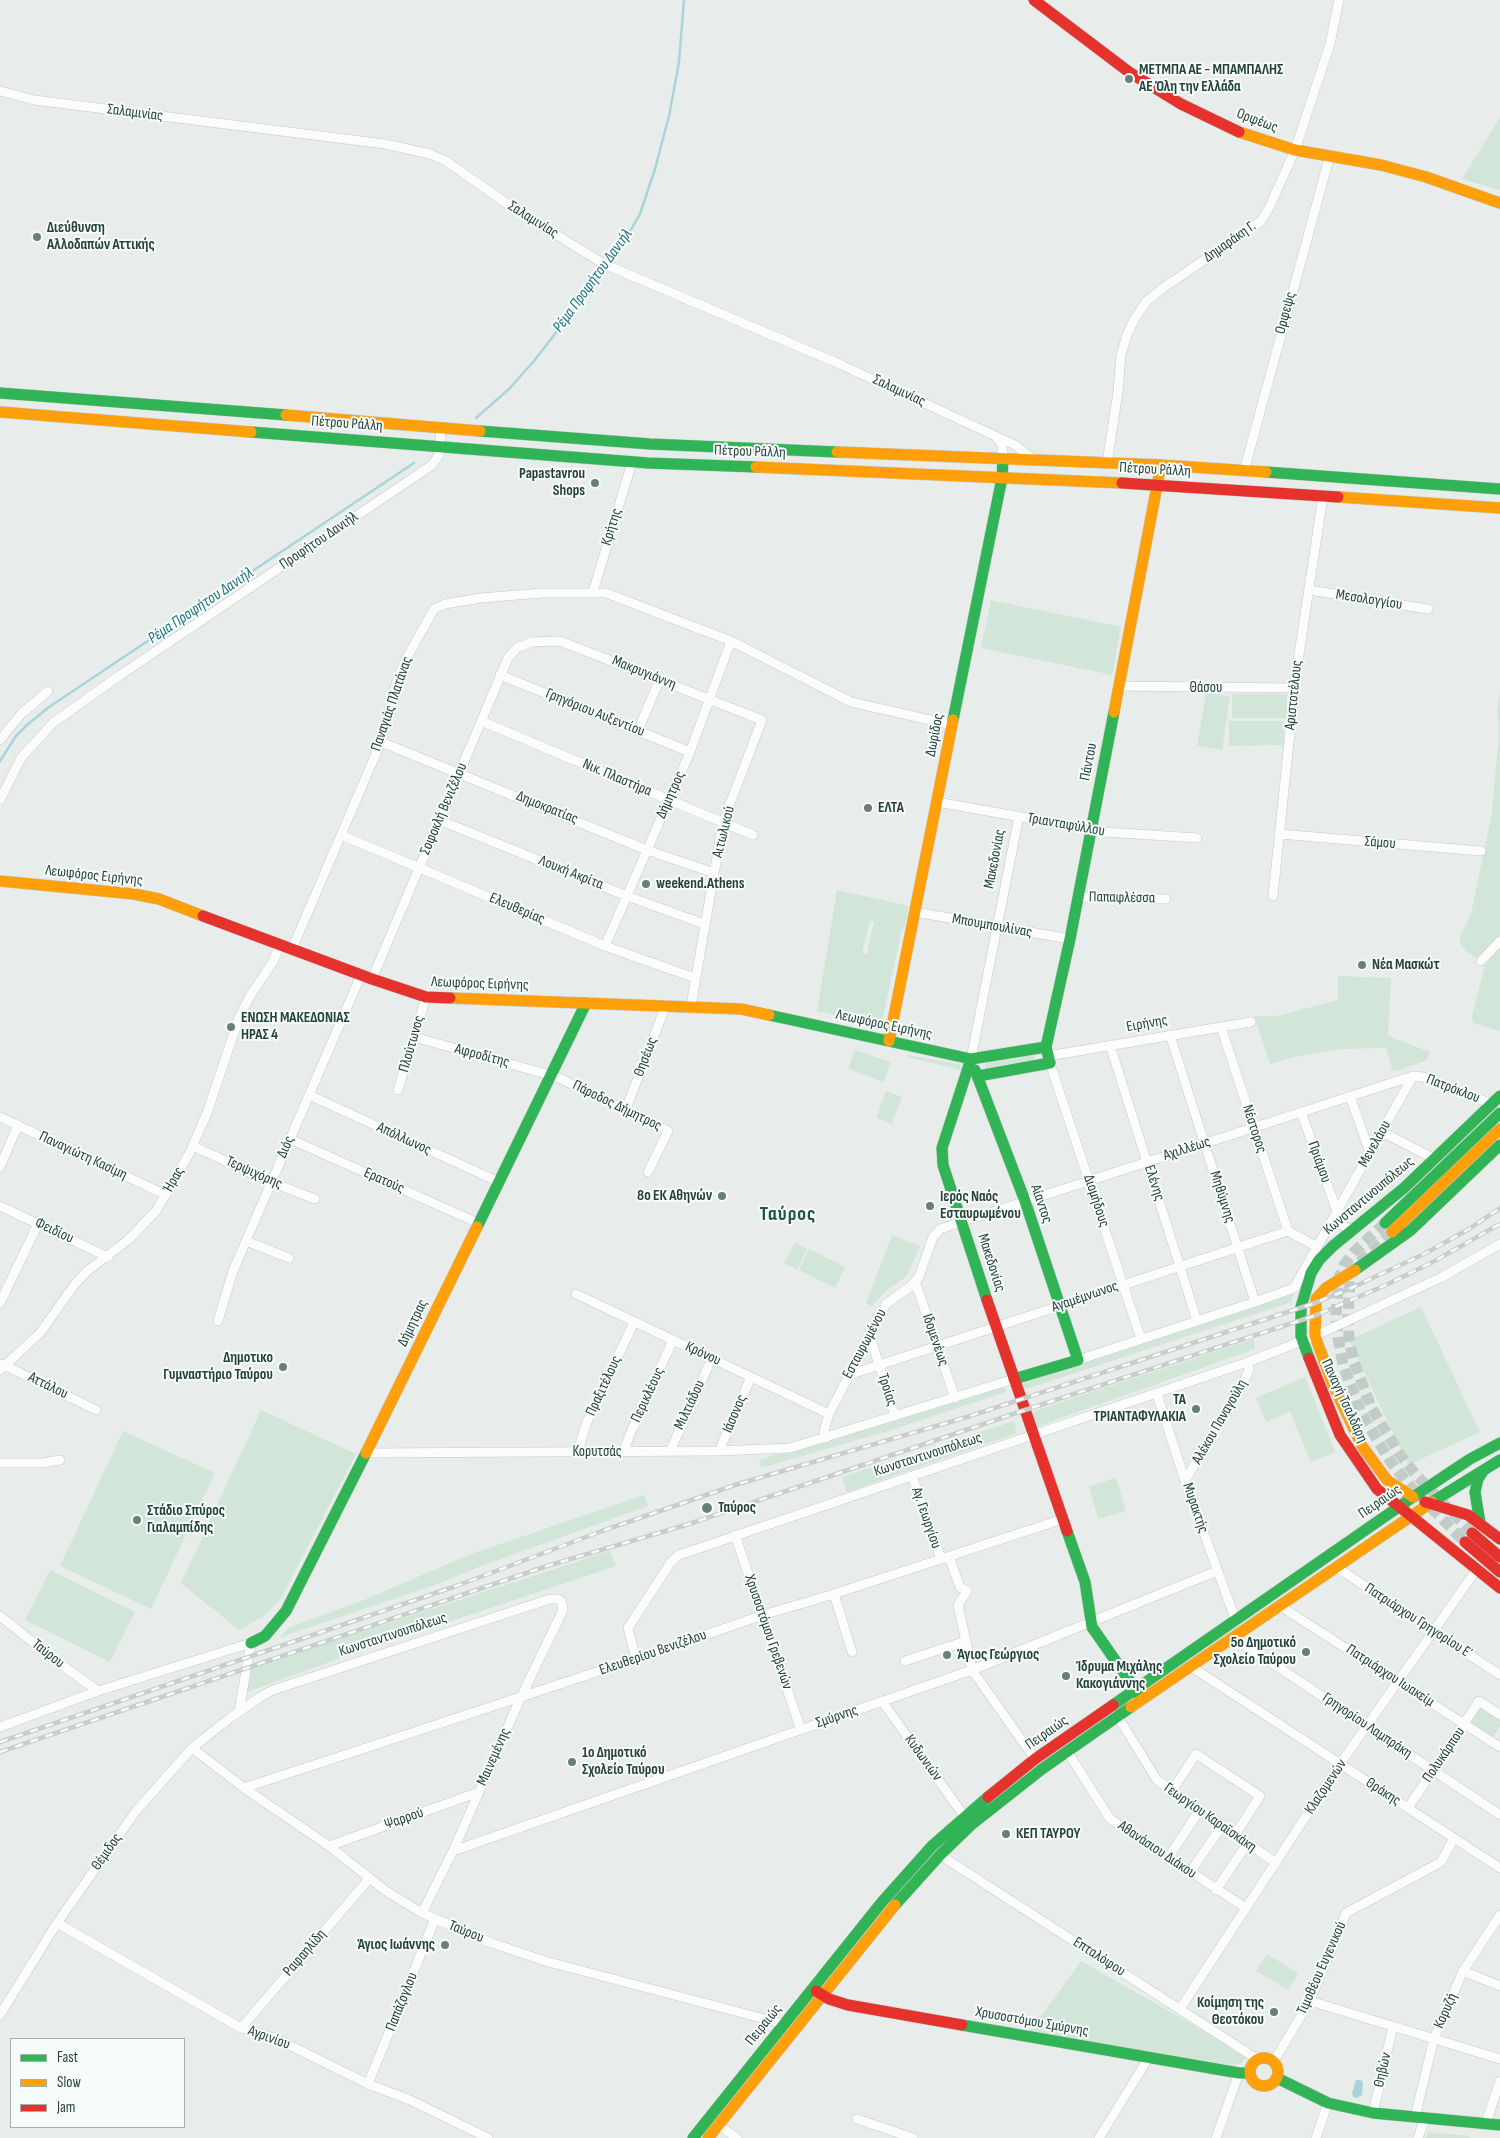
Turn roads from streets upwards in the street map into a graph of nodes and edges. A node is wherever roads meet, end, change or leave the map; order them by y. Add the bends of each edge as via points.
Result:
1 (1034, 0) edge
2 (1339, 0) edge
3 (0, 91) edge
4 (1295, 150) junction
5 (1330, 155) junction
6 (1500, 203) edge
7 (0, 393) edge
8 (0, 412) edge
9 (440, 428) junction
10 (996, 436) junction
11 (440, 446) junction
12 (1003, 459) junction
13 (1034, 460) junction
14 (632, 462) junction
15 (1107, 463) junction
16 (1161, 465) junction
17 (1244, 471) junction
18 (1002, 478) junction
19 (1157, 484) junction
20 (1500, 489) edge
21 (1323, 496) junction
22 (1500, 508) edge
23 (1309, 590) junction
24 (593, 592) junction
25 (1428, 609) dead end
26 (731, 641) junction
27 (523, 645) joint
28 (500, 675) junction
29 (660, 679) junction
30 (1118, 686) junction
31 (1294, 688) junction
32 (48, 691) dead end
33 (710, 699) junction
34 (481, 720) junction
35 (762, 720) joint
36 (952, 725) junction
37 (638, 730) junction
38 (0, 740) edge
39 (381, 742) junction
40 (690, 752) junction
41 (459, 772) junction
42 (0, 800) edge
43 (669, 800) junction
44 (937, 802) junction
45 (1019, 816) junction
46 (439, 820) junction
47 (723, 822) junction
48 (1091, 829) junction
49 (1279, 834) junction
50 (341, 835) junction
51 (753, 835) dead end
52 (1197, 838) dead end
53 (647, 850) junction
54 (1481, 851) dead end
55 (419, 867) junction
56 (714, 873) junction
57 (0, 880) edge
58 (627, 896) junction
59 (1272, 896) dead end
60 (1078, 898) junction
61 (1166, 899) dead end
62 (915, 912) junction
63 (704, 924) junction
64 (998, 927) junction
65 (1070, 939) junction
66 (1500, 941) edge
67 (280, 944) junction
68 (605, 946) junction
69 (292, 949) junction
70 (1481, 961) dead end
71 (367, 977) junction
72 (695, 978) junction
73 (426, 997) junction
74 (586, 1003) junction
75 (666, 1005) junction
76 (691, 1006) junction
77 (1251, 1022) dead end
78 (1221, 1027) junction
79 (1170, 1035) junction
80 (414, 1037) junction
81 (889, 1041) junction
82 (1110, 1045) junction
83 (1048, 1055) junction
84 (971, 1059) junction
85 (551, 1075) junction
86 (978, 1076) junction
87 (1413, 1076) junction
88 (398, 1090) dead end
89 (309, 1095) junction
90 (1350, 1096) junction
91 (1497, 1104) edge
92 (626, 1110) junction
93 (1301, 1112) junction
94 (0, 1117) edge
95 (18, 1125) junction
96 (1254, 1127) junction
97 (1500, 1129) edge
98 (1382, 1132) junction
99 (290, 1139) junction
100 (1204, 1143) junction
101 (1500, 1145) edge
102 (193, 1146) junction
103 (1370, 1153) junction
104 (1436, 1159) junction
105 (1147, 1162) junction
106 (0, 1167) edge
107 (648, 1172) dead end
108 (1089, 1180) junction
109 (271, 1182) junction
110 (498, 1182) junction
111 (166, 1194) junction
112 (315, 1199) dead end
113 (1025, 1201) junction
114 (0, 1206) edge
115 (1337, 1212) junction
116 (961, 1222) junction
117 (38, 1224) junction
118 (478, 1224) junction
119 (1288, 1230) junction
120 (1352, 1230) junction
121 (246, 1241) junction
122 (1500, 1244) edge
123 (1237, 1247) junction
124 (1317, 1248) junction
125 (108, 1257) junction
126 (288, 1258) dead end
127 (1180, 1265) junction
128 (915, 1282) junction
129 (1123, 1284) junction
130 (576, 1294) dead end
131 (1255, 1302) junction
132 (0, 1303) edge
133 (1060, 1306) junction
134 (218, 1321) dead end
135 (1198, 1321) junction
136 (634, 1322) junction
137 (996, 1327) junction
138 (870, 1336) junction
139 (1314, 1336) junction
140 (1141, 1339) junction
141 (673, 1340) junction
142 (1302, 1341) junction
143 (938, 1347) junction
144 (712, 1358) junction
145 (1078, 1360) junction
146 (1248, 1362) junction
147 (2, 1366) edge
148 (879, 1366) junction
149 (849, 1375) junction
150 (751, 1377) junction
151 (1014, 1379) junction
152 (1157, 1394) junction
153 (955, 1398) junction
154 (96, 1410) dead end
155 (830, 1414) junction
156 (896, 1416) junction
157 (1034, 1436) junction
158 (826, 1438) junction
159 (1500, 1443) edge
160 (624, 1451) junction
161 (670, 1451) junction
162 (720, 1451) junction
163 (579, 1452) junction
164 (366, 1453) junction
165 (60, 1460) dead end
166 (1500, 1460) edge
167 (0, 1463) edge
168 (1484, 1470) junction
169 (912, 1476) junction
170 (1185, 1481) junction
171 (1413, 1497) junction
172 (1429, 1504) junction
173 (1399, 1507) junction
174 (1411, 1516) junction
175 (1063, 1519) junction
176 (1480, 1523) junction
177 (734, 1535) junction
178 (1500, 1539) edge
179 (1500, 1557) edge
180 (945, 1558) junction
181 (1336, 1567) junction
182 (1476, 1569) junction
183 (1217, 1571) junction
184 (1500, 1572) edge
185 (1500, 1588) edge
186 (834, 1594) junction
187 (561, 1601) joint
188 (1280, 1606) junction
189 (763, 1615) junction
190 (0, 1616) edge
191 (1236, 1621) junction
192 (1091, 1622) junction
193 (1433, 1631) junction
194 (1233, 1637) junction
195 (966, 1641) junction
196 (250, 1643) junction
197 (852, 1652) dead end
198 (636, 1659) junction
199 (905, 1661) dead end
200 (1190, 1666) junction
201 (972, 1670) junction
202 (1500, 1674) edge
203 (1398, 1682) junction
204 (98, 1691) junction
205 (1139, 1695) junction
206 (521, 1697) junction
207 (882, 1701) junction
208 (239, 1711) junction
209 (1118, 1716) junction
210 (1500, 1716) edge
211 (1464, 1724) junction
212 (1367, 1726) junction
213 (0, 1727) edge
214 (801, 1730) junction
215 (1500, 1747) edge
216 (192, 1748) junction
217 (1068, 1752) junction
218 (1035, 1759) junction
219 (1340, 1764) junction
220 (1433, 1770) junction
221 (244, 1788) junction
222 (479, 1792) junction
223 (1172, 1792) junction
224 (1408, 1808) junction
225 (1199, 1811) junction
226 (1500, 1815) edge
227 (964, 1816) junction
228 (1222, 1826) junction
229 (1235, 1836) junction
230 (1454, 1838) junction
231 (1247, 1844) junction
232 (329, 1846) junction
233 (453, 1851) junction
234 (940, 1854) junction
235 (1168, 1858) junction
236 (1276, 1863) junction
237 (1500, 1868) edge
238 (1190, 1872) junction
239 (368, 1879) junction
240 (1216, 1890) junction
241 (1246, 1908) junction
242 (422, 1913) junction
243 (1500, 1915) edge
244 (435, 1919) junction
245 (56, 1923) junction
246 (1463, 1971) junction
247 (1500, 1986) edge
248 (817, 1992) junction
249 (1310, 2001) junction
250 (1180, 2009) junction
251 (0, 2015) edge
252 (784, 2024) junction
253 (1393, 2026) junction
254 (241, 2028) junction
255 (1434, 2038) junction
256 (1149, 2057) junction
257 (1258, 2059) junction
258 (1500, 2059) edge
259 (1274, 2061) junction
260 (1244, 2073) junction
261 (1277, 2078) junction
262 (1500, 2081) edge
263 (368, 2084) junction
264 (1328, 2103) junction
265 (1373, 2113) junction
266 (1420, 2117) junction
267 (857, 2119) dead end
268 (1486, 2123) junction
269 (1500, 2124) edge
270 (718, 2125) junction
271 (488, 2138) edge
272 (693, 2138) edge
273 (708, 2138) edge
274 (737, 2138) edge
275 (913, 2138) edge
276 (1099, 2138) edge
277 (1216, 2138) edge
278 (1316, 2138) edge
279 (1418, 2138) edge

1 - 4 street, Ορφέως via 1128,72 1182,104 1244,134
2 - 4 street, Δημαράκη Γ. via 1330,44
3 - 10 street, Σαλαμινίας via 34,100 385,144 430,154 446,161 516,210 604,264 836,362
4 - 5 street, Ορφέως
4 - 15 street, Δημαράκη Γ. via 1261,221 1163,288 1146,302 1135,318 1121,355
5 - 6 street, Ορφέως via 1426,177
5 - 17 street, Ορφεψς
7 - 9 street, Πέτρου Ράλλη
8 - 11 street, Πέτρου Ράλλη
9 - 11 street, Προφήτου Δανιήλ
9 - 12 street, Πέτρου Ράλλη via 650,444
10 - 12 street, Δωρίδος via 1002,444
10 - 13 street, Σαλαμινίας via 1018,446
11 - 14 street, Πέτρου Ράλλη
11 - 42 street, Προφήτου Δανιήλ via 439,456 432,465 53,723 21,758
12 - 13 street, Πέτρου Ράλλη
12 - 18 street, Δωρίδος
13 - 15 street, Πέτρου Ράλλη
14 - 18 street, Πέτρου Ράλλη
14 - 24 street, Κρήτης
15 - 16 street, Πέτρου Ράλλη
16 - 17 street, Πέτρου Ράλλη
16 - 19 street, Πάντου
17 - 20 street, Πέτρου Ράλλη
18 - 19 street, Πέτρου Ράλλη
18 - 36 street, Δωρίδος
19 - 21 street, Πέτρου Ράλλη
19 - 30 street, Πάντου
21 - 22 street, Πέτρου Ράλλη
21 - 23 street, Αριστοτέλους
23 - 25 street, Μεσολογγίου
23 - 31 street, Αριστοτέλους
24 - 26 street, Παναγιάς Πλατάνας via 628,600
24 - 39 street, Παναγιάς Πλατάνας via 481,598 452,602 434,609 401,670
26 - 33 street, Δήμητρος
26 - 36 street, Παναγιάς Πλατάνας via 851,702
27 - 28 street, Σοφοκλή Βενιζέλου via 508,658
27 - 29 street, Μακρυγιάννη via 560,641
28 - 34 street, Σοφοκλή Βενιζέλου
28 - 37 street, Γρηγόριου Αυξεντίου
29 - 33 street, Μακρυγιάννη
29 - 37 street
30 - 31 street, Θάσου
30 - 48 street, Πάντου
31 - 49 street, Αριστοτέλους
32 - 38 street via 21,714
33 - 35 street, Μακρυγιάννη
33 - 40 street, Δήμητρος
34 - 41 street, Σοφοκλή Βενιζέλου
34 - 43 street, Νικ. Πλαστήρα
35 - 47 street, Αιτωλικού
36 - 44 street, Δωρίδος
37 - 40 street, Γρηγόριου Αυξεντίου
39 - 41 street, Δημοκρατίας
39 - 50 street, Παναγιάς Πλατάνας
40 - 43 street, Δήμητρος
41 - 46 street, Σοφοκλή Βενιζέλου
41 - 53 street, Δημοκρατίας
43 - 47 street, Νικ. Πλαστήρα
43 - 53 street, Δήμητρος
44 - 45 street, Τριανταφύλλου
44 - 62 street, Δωρίδος
45 - 48 street, Τριανταφύλλου
45 - 64 street, Μακεδονίας
46 - 55 street, Σοφοκλή Βενιζέλου
46 - 58 street, Λουκή Ακρίτα
47 - 51 street, Νικ. Πλαστήρα
47 - 56 street, Αιτωλικού
48 - 52 street, Τριανταφύλλου via 1119,834
48 - 60 street, Πάντου
49 - 54 street, Σάμου
49 - 59 street, Αριστοτέλους
50 - 55 street, Ελευθερίας
50 - 69 street, Παναγιάς Πλατάνας
53 - 56 street, Δημοκρατίας
53 - 58 street, Δήμητρος
55 - 68 street, Ελευθερίας
55 - 71 street, Σοφοκλή Βενιζέλου
56 - 63 street, Αιτωλικού
57 - 67 street, Λεωφόρος Ειρήνης via 152,897
58 - 63 street, Λουκή Ακρίτα
58 - 68 street, Δήμητρος
60 - 61 street, Παπαφλέσσα
60 - 65 street, Πάντου
62 - 64 street, Μπουμπουλίνας
62 - 81 street, Δωρίδος
63 - 72 street, Αιτωλικού
64 - 65 street, Μπουμπουλίνας
64 - 84 street, Μακεδονίας
65 - 83 street, Πάντου
66 - 70 street
67 - 69 street, Λεωφόρος Ειρήνης
67 - 102 street, Ήρας via 273,962 239,1018
68 - 72 street, Ελευθερίας
69 - 71 street, Λεωφόρος Ειρήνης
71 - 73 street, Λεωφόρος Ειρήνης
71 - 89 street, Διός
72 - 76 street, Αιτωλικού
73 - 74 street, Λεωφόρος Ειρήνης
73 - 80 street, Πλούτωνος
74 - 75 street, Λεωφόρος Ειρήνης
74 - 85 street, Δήμητρας
75 - 76 street, Λεωφόρος Ειρήνης
75 - 92 street, Θησέως
76 - 81 street, Λεωφόρος Ειρήνης via 748,1010
77 - 78 street, Ειρήνης
78 - 79 street, Ειρήνης
78 - 96 street, Νέστορος
79 - 82 street, Ειρήνης
79 - 100 street, Μηθύμνης
80 - 85 street, Αφροδίτης
80 - 88 street, Πλούτωνος
81 - 84 street, Λεωφόρος Ειρήνης
82 - 83 street, Ειρήνης
82 - 105 street, Ελένης
83 - 84 street, Ειρήνης
83 - 86 street, Ειρήνης
83 - 108 street, Διομήδους
84 - 86 street, Αίαντος
84 - 116 street, Μακεδονίας via 942,1150 943,1165
85 - 92 street, Πάροδος Δήμητρος
85 - 110 street, Δήμητρας
86 - 113 street, Αίαντος
87 - 90 street, Αχιλλέως
87 - 91 street, Πατρόκλου
87 - 98 street, Μενελάου
89 - 99 street, Διός
89 - 110 street, Απόλλωνος
90 - 93 street, Αχιλλέως
90 - 103 street
91 - 97 street via 1388,1228
91 - 104 street, Κωνσταντινουπόλεως
92 - 107 street, Πάροδος Δήμητρος via 668,1131
93 - 96 street, Αχιλλέως
93 - 115 street, Πριάμου
94 - 95 street, Παναγιώτη Κασίμη
95 - 106 street
95 - 111 street, Παναγιώτη Κασίμη
96 - 100 street, Αχιλλέως
96 - 119 street, Νέστορος
98 - 103 street, Μενελάου
98 - 104 street
99 - 109 street, Διός
99 - 118 street, Ερατούς
100 - 105 street, Αχιλλέως
100 - 123 street, Μηθύμνης
101 - 139 street via 1411,1230 1320,1293 1315,1303
102 - 109 street, Τερψιχόρης
102 - 111 street, Ήρας
103 - 115 street, Μενελάου
104 - 120 street, Κωνσταντινουπόλεως
105 - 108 street, Αχιλλέως
105 - 127 street, Ελένης
108 - 113 street, Αχιλλέως
108 - 129 street, Διομήδους
109 - 112 street, Τερψιχόρης
109 - 121 street, Διός
110 - 118 street, Δήμητρας
111 - 125 street, Ήρας via 145,1224
113 - 116 street, Αχιλλέως
113 - 133 street, Αίαντος
114 - 117 street, Φειδίου
115 - 120 street via 1342,1225
115 - 124 street, Μενελάου
116 - 128 street, Εσταυρωμένου via 936,1233
116 - 137 street, Μακεδονίας
117 - 125 street, Φειδίου
117 - 132 street
118 - 164 street, Δήμητρας
119 - 123 street, Αγαμέμνωνος
119 - 124 street
120 - 142 street, Κωνσταντινουπόλεως via 1319,1260 1311,1273 1301,1307
121 - 126 street
121 - 134 street, Διός via 233,1270
122 - 139 street, Κωνσταντινουπόλεως via 1442,1277
123 - 127 street, Αγαμέμνωνος
123 - 131 street, Μηθύμνης
124 - 131 street, Μενελάου via 1292,1290
125 - 147 street, Ήρας via 86,1272 40,1333
127 - 129 street, Αγαμέμνωνος
127 - 135 street, Ελένης
128 - 138 street, Εσταυρωμένου via 886,1304
128 - 143 street, Ιδομενέως
129 - 133 street, Αγαμέμνωνος
129 - 140 street, Διομήδους
130 - 136 street, Κρόνου
131 - 135 street
133 - 137 street, Αγαμέμνωνος
133 - 145 street, Αίαντος
135 - 140 street
136 - 141 street, Κρόνου
136 - 163 street, Πραξιτέλους via 587,1422
137 - 143 street, Αγαμέμνωνος
137 - 151 street, Μακεδονίας
138 - 148 street, Τροίας
138 - 149 street, Εσταυρωμένου
139 - 142 street, Κωνσταντινουπόλεως
139 - 171 street, Παναγή Τσαλδάρη via 1362,1446 1387,1480
140 - 145 street
141 - 144 street, Κρόνου
141 - 160 street, Περικλέους
142 - 146 street, Κωνσταντινουπόλεως
142 - 173 street, Παναγή Τσαλδάρη via 1340,1435 1373,1484
143 - 148 street, Αγαμέμνωνος
143 - 153 street, Ιδομενέως
144 - 150 street, Κρόνου
144 - 161 street, Μιλτιάδου
145 - 151 street
146 - 152 street, Κωνσταντινουπόλεως
146 - 170 street, Αλέκου Παναγούλη via 1245,1379
147 - 154 street, Αττάλου
148 - 149 street, Αγαμέμνωνος
148 - 156 street, Τροίας
149 - 155 street, Εσταυρωμένου
150 - 155 street, Κρόνου
150 - 162 street, Ιάσονος
151 - 153 street
151 - 157 street, Μακεδονίας
152 - 157 street, Κωνσταντινουπόλεως
152 - 170 street, Μυρακτής
153 - 156 street
155 - 158 street, Εσταυρωμένου via 824,1430
156 - 158 street
157 - 169 street, Κωνσταντινουπόλεως
157 - 175 street, Μακεδονίας
158 - 162 street, Κορυτσάς via 790,1448
159 - 171 street, Πειραιώς via 1470,1458
160 - 161 street, Κορυτσάς
160 - 163 street, Κορυτσάς
161 - 162 street, Κορυτσάς
163 - 164 street, Κορυτσάς
164 - 196 street, Δήμητρας via 286,1611 265,1636
165 - 167 street
166 - 168 street, Πειραιώς
168 - 172 street, Πειραιώς
168 - 176 street via 1475,1492
169 - 177 street, Κωνσταντινουπόλεως
169 - 180 street, Αγ. Γεωργίου
170 - 183 street, Μυρακτής
171 - 172 street, Παναγή Τσαλδάρη
171 - 173 street, Πειραιώς
172 - 174 street, Πειραιώς
172 - 176 street, Παναγή Τσαλδάρη via 1468,1515
173 - 174 street, Παναγή Τσαλδάρη
173 - 191 street, Πειραιώς
174 - 181 street, Πειραιώς
174 - 182 street, Παναγή Τσαλδάρη
175 - 180 street, Ελευθερίου Βενιζέλου
175 - 192 street, Μακεδονίας via 1085,1582
176 - 178 street, Παναγή Τσαλδάρη
177 - 189 street, Χρυσοστόμου Γρεβενών
177 - 198 street, Κωνσταντινουπόλεως via 679,1555 671,1562 628,1628
179 - 184 street via 1469,1537
180 - 186 street, Ελευθερίου Βενιζέλου
180 - 195 street, Αγ. Γεωργίου via 960,1587 967,1591 958,1605
181 - 188 street, Πειραιώς
181 - 193 street, Πατριάρχου Γρηγορίου Ε΄
182 - 185 street, Παναγή Τσαλδάρη
182 - 193 street, Κλαζομενών
183 - 191 street, Μυρακτής
183 - 192 street, Σμύρνης
186 - 189 street, Ελευθερίου Βενιζέλου
186 - 197 street
187 - 206 street, Μαινεμένης via 563,1610
187 - 208 street, Κωνσταντινουπόλεως via 550,1599 273,1690
188 - 194 street, Πειραιώς
188 - 203 street, Πατριάρχου Ιωακείμ
189 - 198 street, Ελευθερίου Βενιζέλου
189 - 214 street, Χρυσοστόμου Γρεβενών
190 - 204 street, Ταύρου
191 - 205 street, Πειραιώς
192 - 201 street, Σμύρνης
192 - 205 street, Μακεδονίας
193 - 202 street, Πατριάρχου Γρηγορίου Ε΄
193 - 203 street, Κλαζομενών
194 - 200 street, Πειραιώς
194 - 212 street, Γρηγορίου Λαμπράκη
195 - 199 street
195 - 201 street
196 - 204 street
196 - 208 street
198 - 206 street, Ελευθερίου Βενιζέλου
200 - 205 street, Πειραιώς
200 - 219 street, Θράκης
201 - 207 street, Σμύρνης
201 - 218 street
203 - 211 street, Πατριάρχου Ιωακείμ
203 - 212 street, Κλαζομενών
204 - 213 street
205 - 209 street, Πειραιώς
205 - 218 street, Πειραιώς
206 - 221 street, Ελευθερίου Βενιζέλου
206 - 222 street, Μαινεμένης
207 - 214 street, Σμύρνης
207 - 227 street, Κυδωνιών
208 - 216 street, Θέμιδος
209 - 217 street, Πειραιώς
209 - 223 street, Γεωργίου Καραϊσκάκη via 1157,1780
210 - 211 street, Πολυκάρπου via 1479,1701
211 - 215 street, Πατριάρχου Ιωακείμ
211 - 220 street, Πολυκάρπου
212 - 219 street, Κλαζομενών
212 - 220 street, Γρηγορίου Λαμπράκη
214 - 233 street, Σμύρνης
216 - 221 street, Ταύρου
216 - 245 street, Θέμιδος via 136,1811
217 - 234 street, Πειραιώς via 1003,1798
217 - 235 street, Αθανάσιου Διάκου via 1110,1819
218 - 227 street, Πειραιώς
219 - 224 street, Θράκης
219 - 236 street, Κλαζομενών
220 - 224 street, Πολυκάρπου
220 - 226 street, Γρηγορίου Λαμπράκη
221 - 232 street, Ταύρου
222 - 232 street, Ψαρρού
222 - 233 street, Μαινεμένης
223 - 225 street, Γεωργίου Καραϊσκάκη
223 - 229 street via 1196,1754 1260,1796
224 - 230 street, Θράκης
225 - 228 street, Γεωργίου Καραϊσκάκη
225 - 235 street
227 - 248 street, Πειραιώς via 882,1902
228 - 229 street, Γεωργίου Καραϊσκάκη
228 - 238 street
229 - 231 street, Γεωργίου Καραϊσκάκη
230 - 237 street, Θράκης
230 - 249 street, Τιμοθέου Ευγενικού via 1441,1862 1346,1913
231 - 236 street, Γεωργίου Καραϊσκάκη
231 - 240 street
232 - 239 street, Ταύρου
233 - 242 street, Μαινεμένης
234 - 248 street, Πειραιώς
234 - 250 street, Επταλόφου
235 - 238 street, Αθανάσιου Διάκου
236 - 241 street, Κλαζομενών
238 - 240 street, Αθανάσιου Διάκου
239 - 242 street, Ταύρου
239 - 254 street, Ραφαηλίδη
240 - 241 street, Αθανάσιου Διάκου
241 - 250 street, Κλαζομενών
242 - 244 street, Ταύρου
243 - 246 street, Κορυζή
244 - 252 street, Ταύρου via 517,1952 570,1968
244 - 263 street, Παπάζογλου
245 - 251 street, Θέμιδος
245 - 254 street, Αγρινίου
246 - 247 street
246 - 255 street, Κορυζή
248 - 252 street, Πειραιώς
248 - 256 street, Χρυσοστόμου Σμύρνης via 848,2005
248 - 270 street, Πειραιώς
249 - 253 street
249 - 259 street, Τιμοθέου Ευγενικού
250 - 257 street, Επταλόφου
252 - 272 street, Πειραιώς
253 - 255 street
253 - 265 street, Θηβών
254 - 263 street, Αγρινίου via 277,2039
255 - 258 street
255 - 266 street, Κορυζή
256 - 260 street, Χρυσοστόμου Σμύρνης
256 - 276 street
257 - 259 street via 1266,2057
257 - 260 street
259 - 261 street
260 - 261 street, Χρυσοστόμου Σμύρνης via 1264,2086
260 - 277 street
261 - 264 street
262 - 268 street
263 - 271 street, Αγρινίου via 410,2100
264 - 265 street
264 - 278 street
265 - 266 street
266 - 268 street
266 - 279 street, Κορυζή
267 - 275 street
268 - 269 street
270 - 273 street, Πειραιώς
270 - 274 street

